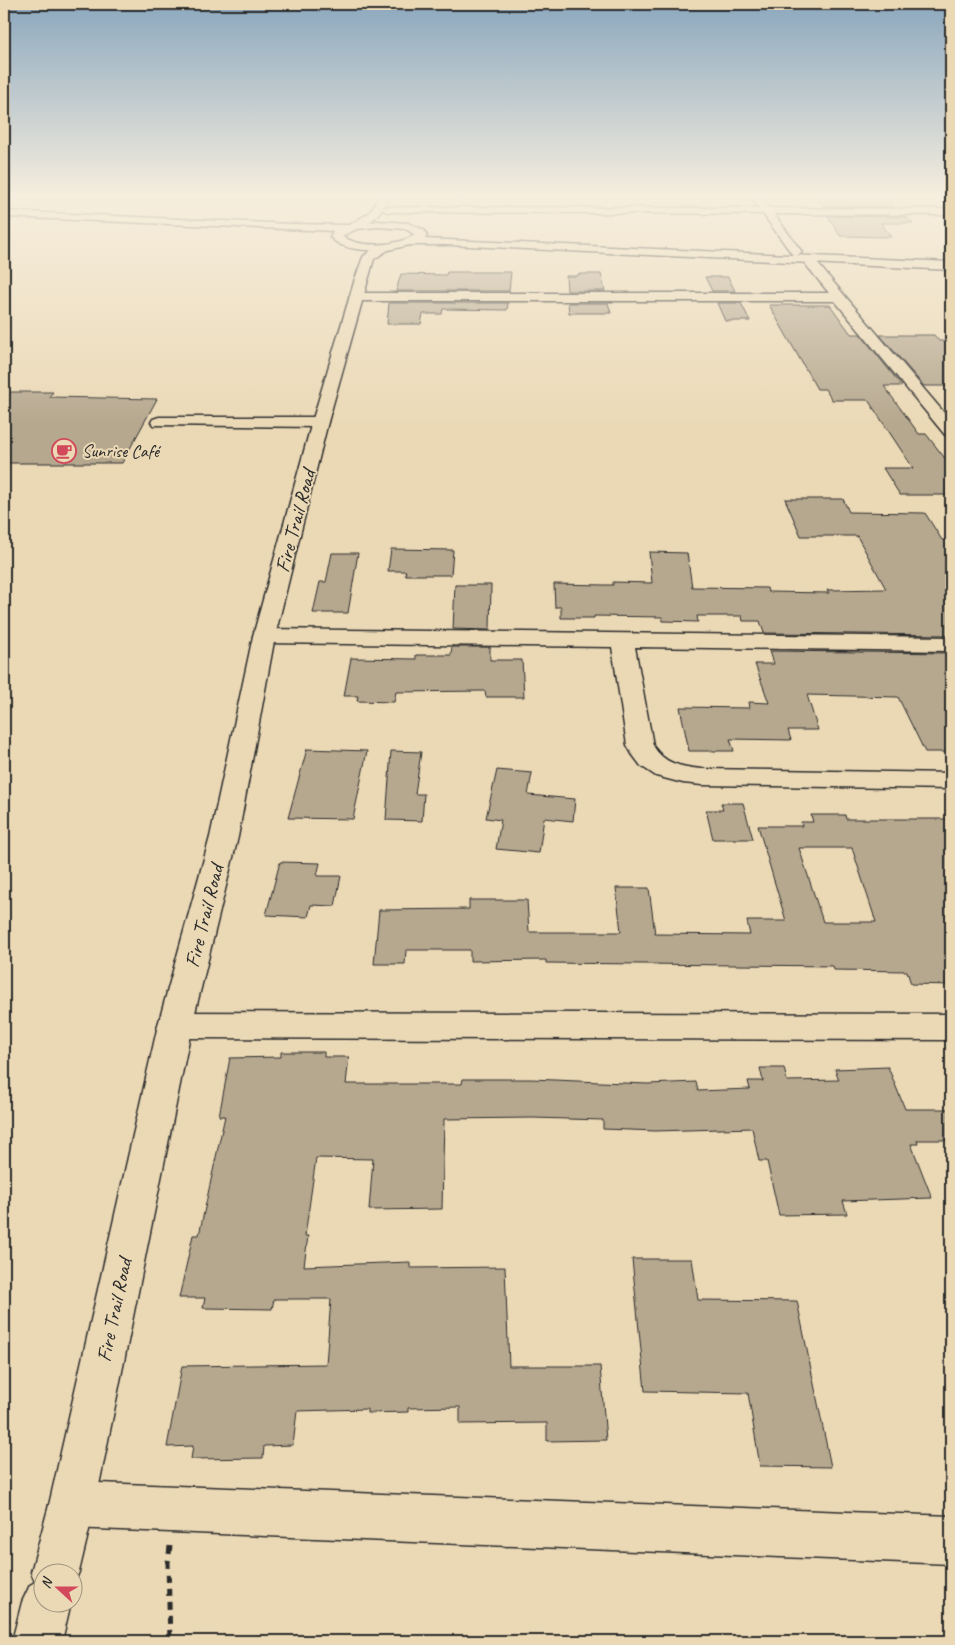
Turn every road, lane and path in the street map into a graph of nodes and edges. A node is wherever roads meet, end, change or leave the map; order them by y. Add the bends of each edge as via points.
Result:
1 (362, 271) edge
2 (816, 271) edge
3 (355, 297) junction
4 (840, 297) junction
5 (159, 422) dead end
6 (320, 422) junction
7 (951, 431) edge
8 (264, 636) junction
9 (622, 640) junction
10 (951, 644) edge
11 (951, 781) edge
12 (175, 1025) junction
13 (951, 1027) edge
14 (72, 1505) junction
15 (174, 1510) junction
16 (951, 1540) edge
17 (58, 1562) edge
18 (44, 1612) edge
19 (37, 1641) edge
20 (170, 1641) edge

1 - 3 main road, Fire Trail Road
2 - 4 main road
3 - 4 main road
3 - 6 main road, Fire Trail Road
4 - 7 main road
5 - 6 main road
6 - 8 main road, Fire Trail Road
8 - 9 main road
8 - 12 main road, Fire Trail Road via 224,837
9 - 10 main road
9 - 11 main road via 640,746 645,756 668,771 702,777
12 - 13 main road
12 - 14 main road, Fire Trail Road
14 - 15 main road
14 - 17 main road, Fire Trail Road
15 - 16 main road
15 - 20 path via 168,1562
18 - 19 main road

